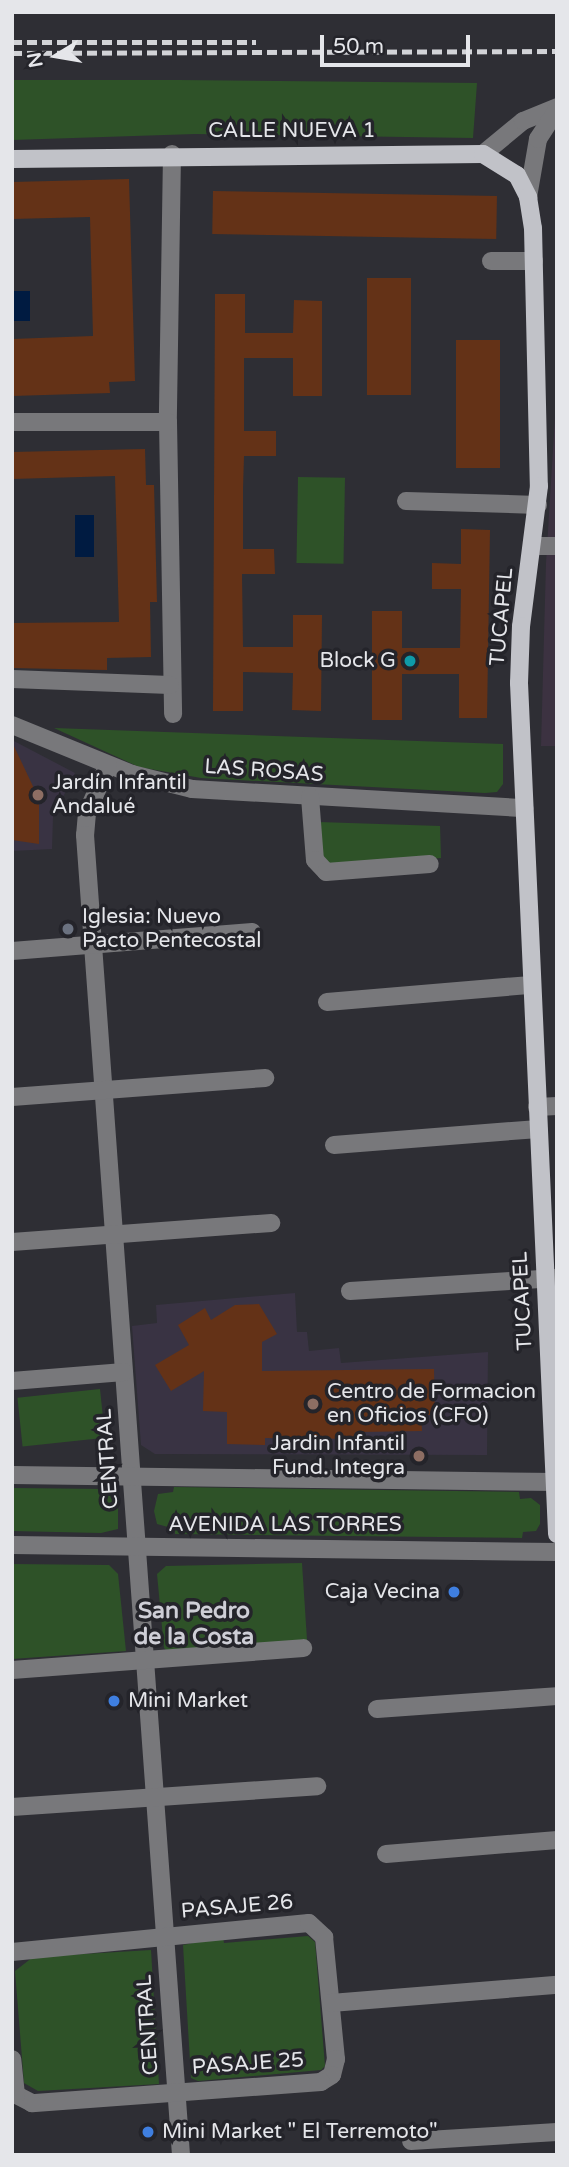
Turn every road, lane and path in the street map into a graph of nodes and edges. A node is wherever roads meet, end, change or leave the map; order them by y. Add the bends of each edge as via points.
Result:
1 (557, 109) edge
2 (172, 154) junction
3 (483, 154) junction
4 (12, 159) edge
5 (528, 197) junction
6 (491, 261) dead end
7 (534, 261) junction
8 (12, 422) edge
9 (167, 422) junction
10 (406, 501) dead end
11 (538, 505) junction
12 (532, 546) junction
13 (557, 546) edge
14 (12, 679) edge
15 (170, 685) junction
16 (173, 714) dead end
17 (12, 726) edge
18 (108, 765) junction
19 (310, 797) junction
20 (524, 808) junction
21 (430, 864) dead end
22 (251, 932) dead end
23 (93, 944) junction
24 (12, 951) edge
25 (531, 985) junction
26 (327, 1002) dead end
27 (265, 1078) dead end
28 (104, 1090) junction
29 (12, 1097) edge
30 (537, 1107) junction
31 (557, 1107) edge
32 (538, 1129) junction
33 (334, 1145) dead end
34 (271, 1223) dead end
35 (114, 1234) junction
36 (12, 1242) edge
37 (551, 1278) edge
38 (350, 1291) dead end
39 (124, 1372) junction
40 (12, 1381) edge
41 (555, 1452) edge
42 (12, 1475) edge
43 (133, 1477) junction
44 (556, 1482) edge
45 (557, 1534) edge
46 (12, 1545) edge
47 (138, 1547) junction
48 (557, 1552) edge
49 (303, 1648) dead end
50 (146, 1661) junction
51 (12, 1670) edge
52 (557, 1696) edge
53 (377, 1709) dead end
54 (317, 1786) dead end
55 (156, 1797) junction
56 (12, 1807) edge
57 (557, 1840) edge
58 (386, 1854) dead end
59 (165, 1937) junction
60 (12, 1952) edge
61 (557, 1985) edge
62 (331, 2003) junction
63 (12, 2059) edge
64 (176, 2092) junction
65 (557, 2133) edge
66 (411, 2141) dead end
67 (181, 2155) edge

1 - 3 street via 523,121
1 - 5 street via 538,139
2 - 3 main road, CALLE NUEVA 1
2 - 4 main road, CALLE NUEVA 1
2 - 9 street
3 - 5 main road via 517,175
5 - 7 main road, TUCAPEL
6 - 7 street
7 - 11 main road, TUCAPEL
8 - 9 street
9 - 15 street
10 - 11 street
11 - 12 main road, TUCAPEL
12 - 13 street
12 - 20 main road, TUCAPEL via 520,657
14 - 15 street
15 - 16 street
17 - 18 street, LAS ROSAS
18 - 19 street, LAS ROSAS via 192,789
18 - 23 street, CENTRAL via 85,828
19 - 20 street, LAS ROSAS
19 - 21 street via 314,855 326,872
20 - 25 main road, TUCAPEL
22 - 23 street
23 - 24 street
23 - 28 street, CENTRAL
25 - 26 street
25 - 30 main road, TUCAPEL
27 - 28 street
28 - 29 street
28 - 35 street, CENTRAL
30 - 31 street
30 - 32 main road, TUCAPEL
32 - 33 street
32 - 37 main road, TUCAPEL
34 - 35 street
35 - 36 street
35 - 39 street, CENTRAL
37 - 38 street
37 - 41 main road, TUCAPEL
39 - 40 street
39 - 43 street, CENTRAL
41 - 44 main road, TUCAPEL
42 - 43 street
43 - 44 street
43 - 47 street, CENTRAL
44 - 45 main road, TUCAPEL
46 - 47 street, AVENIDA LAS TORRES
47 - 48 street, AVENIDA LAS TORRES
47 - 50 street, CENTRAL
49 - 50 street
50 - 51 street
50 - 55 street, CENTRAL
52 - 53 street
54 - 55 street
55 - 56 street
55 - 59 street, CENTRAL
57 - 58 street
59 - 60 street, PASAJE 26
59 - 62 street, PASAJE 26 via 309,1923 324,1937
59 - 64 street, CENTRAL
61 - 62 street
62 - 64 street, PASAJE 25 via 336,2065 327,2079
63 - 64 street via 16,2095 26,2103
64 - 67 street, CENTRAL
65 - 66 street

